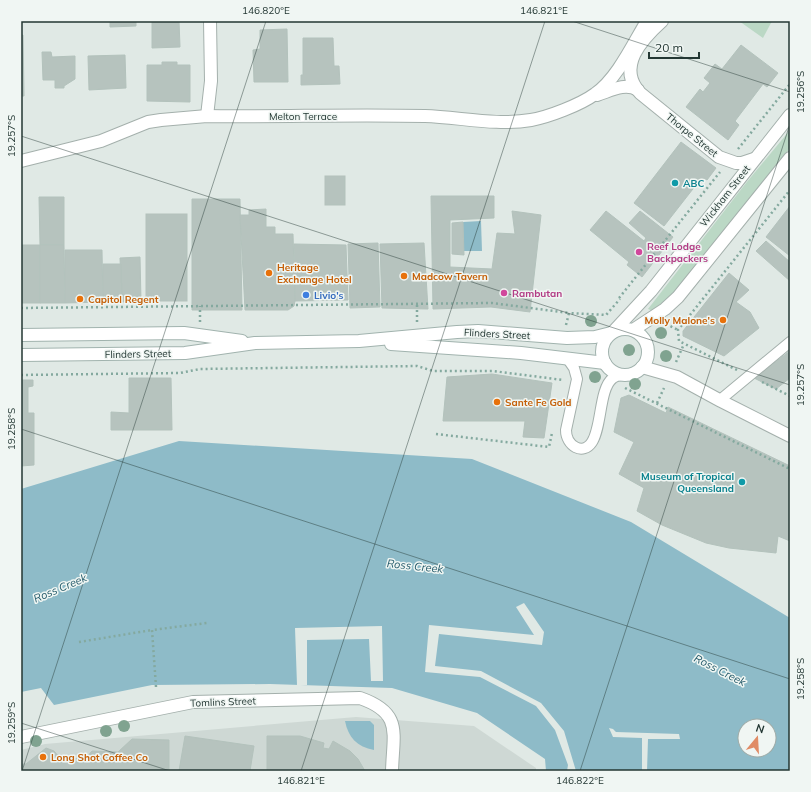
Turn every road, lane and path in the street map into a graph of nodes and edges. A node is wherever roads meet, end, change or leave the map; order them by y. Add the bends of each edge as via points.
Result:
1 (210, 21) edge
2 (647, 21) edge
3 (662, 21) edge
4 (790, 84) edge
5 (638, 90) junction
6 (588, 99) junction
7 (790, 115) edge
8 (207, 116) junction
9 (790, 158) edge
10 (754, 159) junction
11 (21, 161) edge
12 (728, 161) junction
13 (790, 190) edge
14 (619, 298) dead end
15 (21, 308) edge
16 (569, 313) dead end
17 (633, 330) junction
18 (612, 332) junction
19 (21, 335) edge
20 (359, 341) junction
21 (790, 342) edge
22 (255, 343) junction
23 (21, 355) edge
24 (567, 358) junction
25 (605, 363) junction
26 (642, 367) junction
27 (625, 374) junction
28 (21, 375) edge
29 (749, 376) junction
30 (564, 380) junction
31 (576, 384) junction
32 (607, 386) junction
33 (562, 387) dead end
34 (790, 396) edge
35 (720, 400) junction
36 (552, 432) dead end
37 (436, 434) dead end
38 (790, 436) edge
39 (790, 469) edge
40 (207, 623) dead end
41 (152, 630) junction
42 (79, 642) dead end
43 (156, 687) dead end
44 (21, 737) edge
45 (392, 771) edge

1 - 8 street via 211,81
2 - 6 street, Melton Terrace via 615,74
3 - 5 street via 632,58 629,75
4 - 12 path
5 - 6 street, Melton Terrace via 631,86 624,87
5 - 12 street, Thorpe Street via 710,151
6 - 8 street, Melton Terrace via 542,117 509,122 426,116
7 - 10 street, Wickham Street
8 - 11 street, Melton Terrace via 148,122 100,142
9 - 17 street via 678,297
10 - 12 street, Thorpe Street via 742,163
10 - 18 street, Wickham Street via 650,291
12 - 14 path
13 - 29 path via 678,330 679,342
15 - 16 path via 492,303
17 - 18 street
17 - 26 street via 639,333 646,343 648,356
18 - 20 street, Flinders Street via 595,337 573,338 478,331
18 - 25 street via 603,344 602,356
19 - 22 street, Flinders Street via 184,333
20 - 22 street, Flinders Street
20 - 24 street, Flinders Street
21 - 29 lane
22 - 23 street, Flinders Street via 185,353
24 - 25 street, Flinders Street
24 - 31 lane via 574,368
25 - 27 street via 613,372
26 - 27 street
26 - 35 street via 677,377
27 - 32 lane via 614,377
28 - 30 path via 417,366 433,372 493,371
29 - 34 path
29 - 35 lane
30 - 31 path
30 - 33 path
31 - 32 lane via 566,434 570,444 578,448 588,446 594,439
32 - 39 path via 625,388
35 - 38 street
36 - 37 path via 549,447
40 - 41 path
41 - 42 path
41 - 43 path
44 - 45 street, Tomlins Street via 193,702 360,698 381,707 393,724

